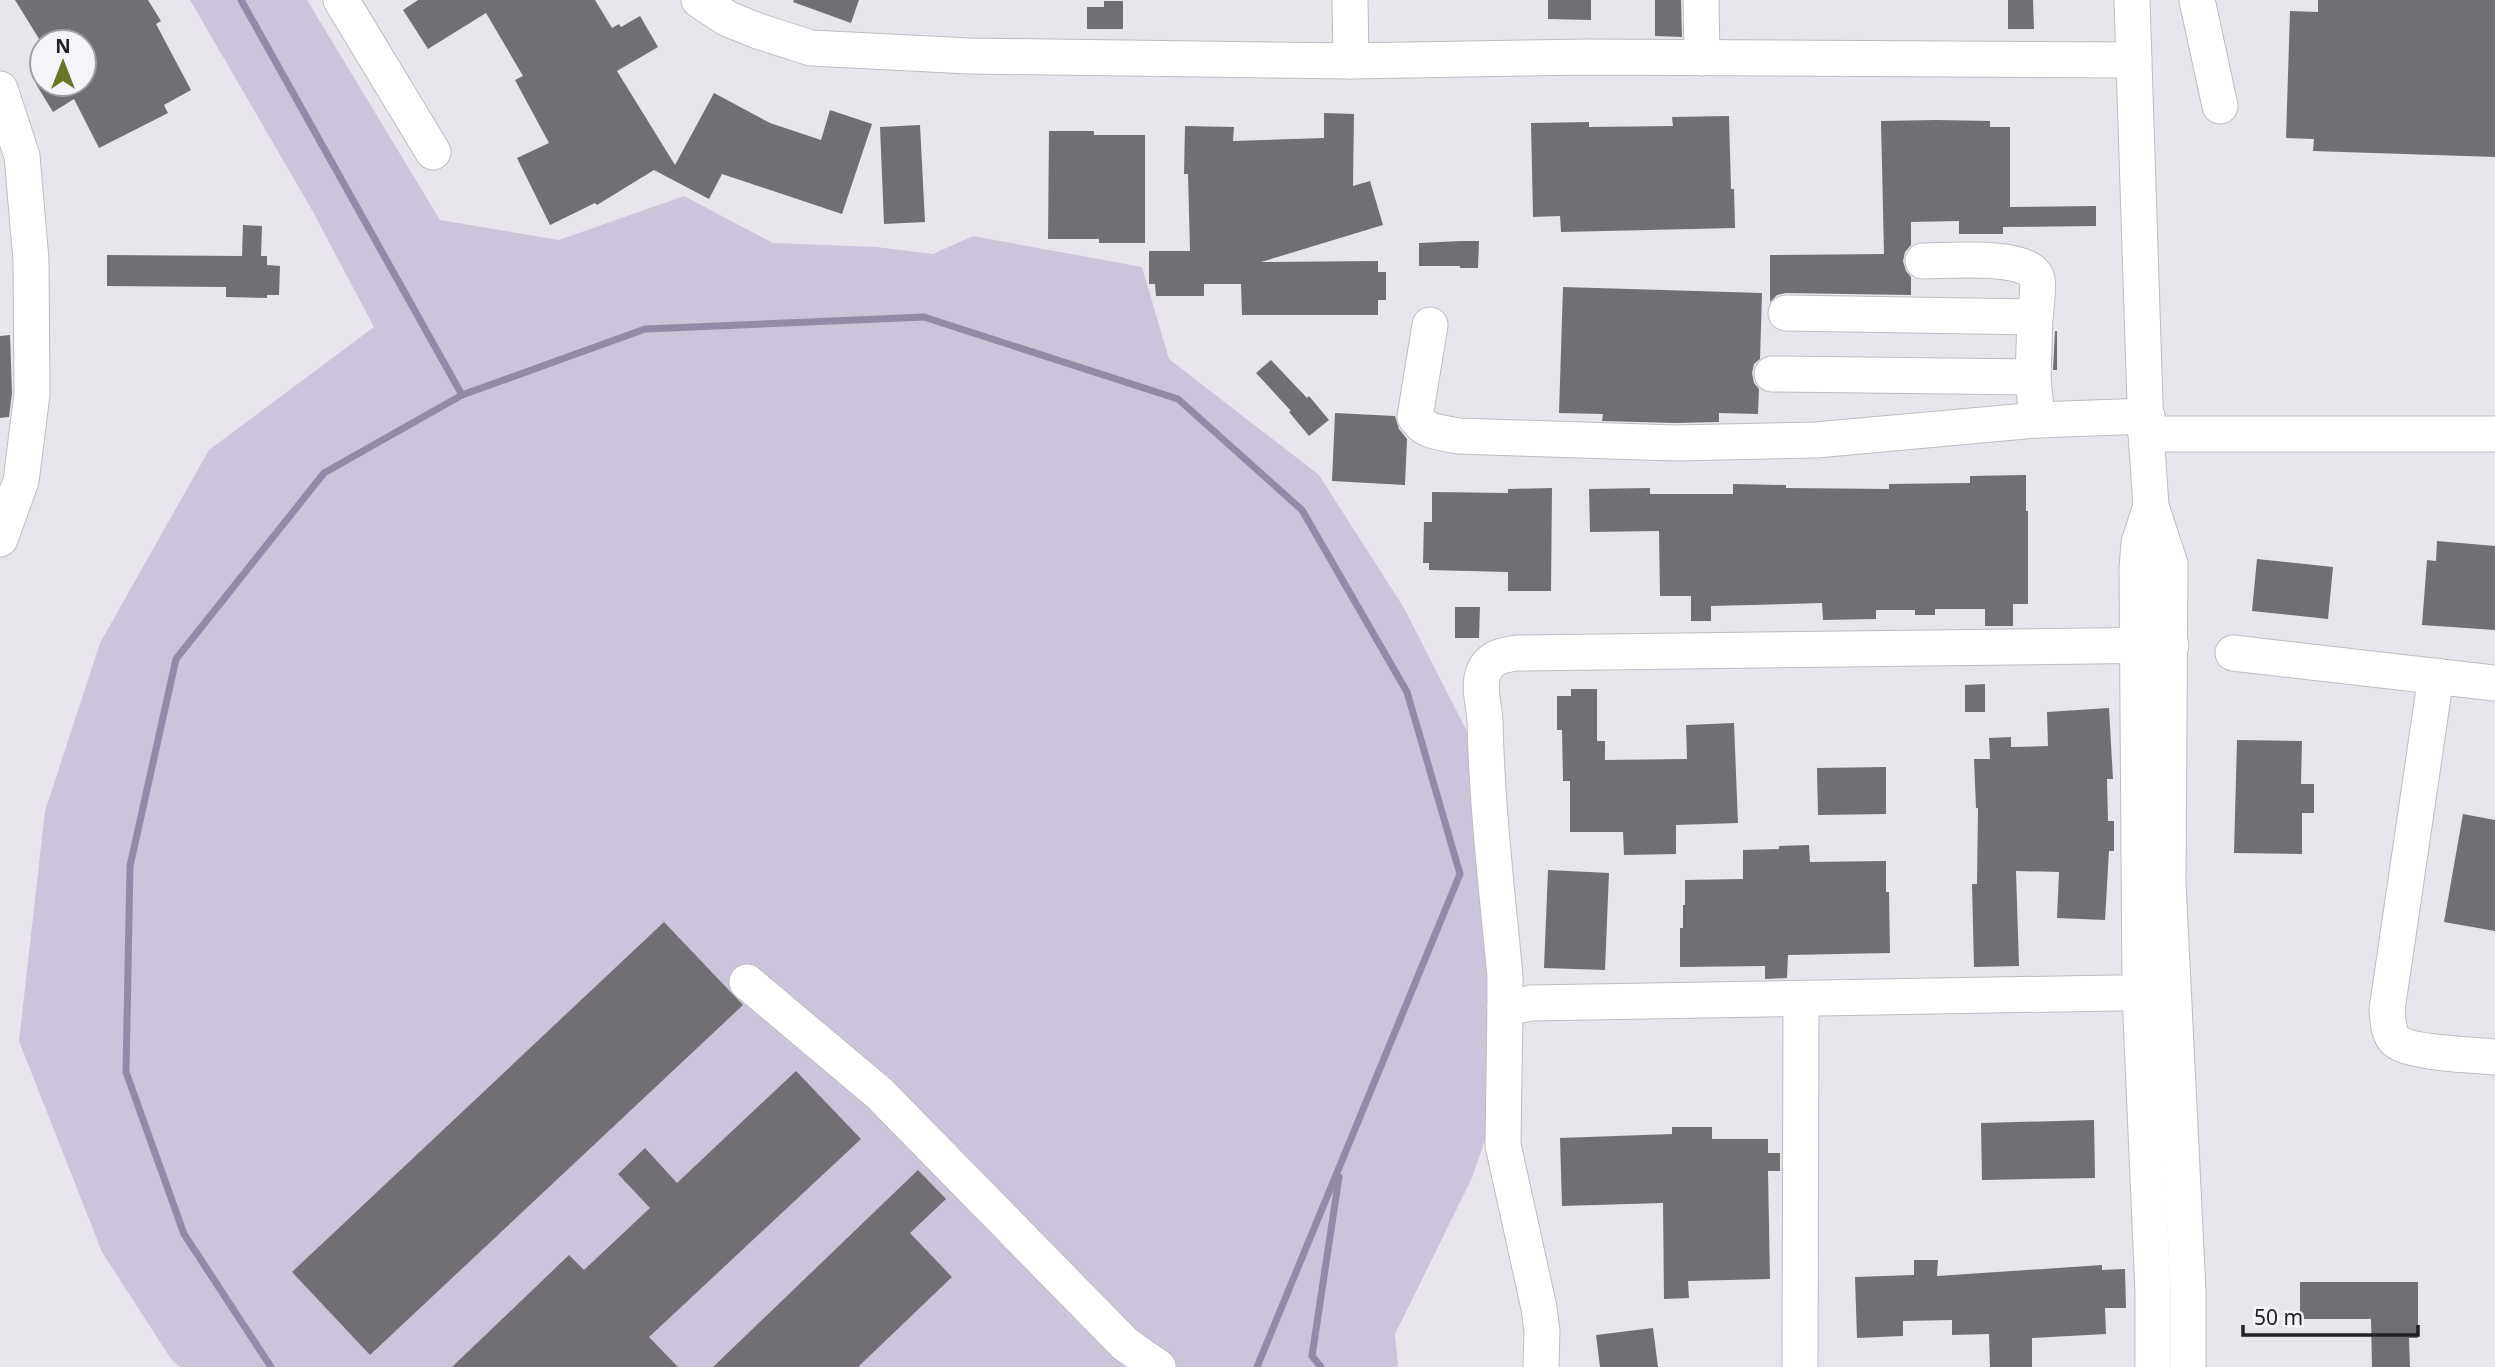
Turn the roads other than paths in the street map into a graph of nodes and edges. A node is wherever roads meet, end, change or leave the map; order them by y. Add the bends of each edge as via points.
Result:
1 (341, 0) edge
2 (699, 0) edge
3 (1350, 0) edge
4 (1701, 0) edge
5 (2132, 0) edge
6 (2197, 0) edge
7 (1702, 58) junction
8 (2134, 60) junction
9 (1351, 61) junction
10 (0, 89) edge
11 (2220, 106) dead end
12 (433, 152) dead end
13 (1923, 261) dead end
14 (1786, 313) dead end
15 (2035, 317) junction
16 (1430, 325) dead end
17 (1772, 374) dead end
18 (2033, 377) junction
19 (2037, 420) junction
20 (2146, 425) junction
21 (2495, 434) edge
22 (0, 539) edge
23 (2155, 645) junction
24 (2233, 653) dead end
25 (2436, 676) junction
26 (2495, 682) edge
27 (747, 982) dead end
28 (2156, 993) junction
29 (1801, 1000) junction
30 (1505, 1008) junction
31 (2495, 1057) edge
32 (1158, 1367) edge
33 (1541, 1367) edge
34 (1800, 1367) edge
35 (2153, 1367) edge
36 (2188, 1367) edge

1 - 12 street
2 - 9 street via 728,19 811,48 969,56
3 - 9 street
4 - 7 street
5 - 8 street
6 - 11 street
7 - 8 street
7 - 9 street
8 - 20 street
10 - 22 street via 22,156 31,260 32,394 21,481
13 - 15 street via 2014,261 2031,269 2037,278
14 - 15 street
15 - 18 street
16 - 19 street via 1415,416 1421,426 1458,436 1662,443 1816,440
17 - 18 street
18 - 19 street
19 - 20 street
20 - 21 street
20 - 23 street via 2151,506 2139,542 2137,569
23 - 28 street
23 - 30 street via 1498,656 1483,672 1481,684
24 - 25 street
25 - 26 street
25 - 31 street via 2388,1027 2396,1041 2409,1048
27 - 32 street via 879,1093 1125,1344
28 - 29 street
28 - 35 street
28 - 36 street via 2188,1291
29 - 30 street via 1531,1003
29 - 34 street
30 - 33 street via 1503,1145 1539,1308

